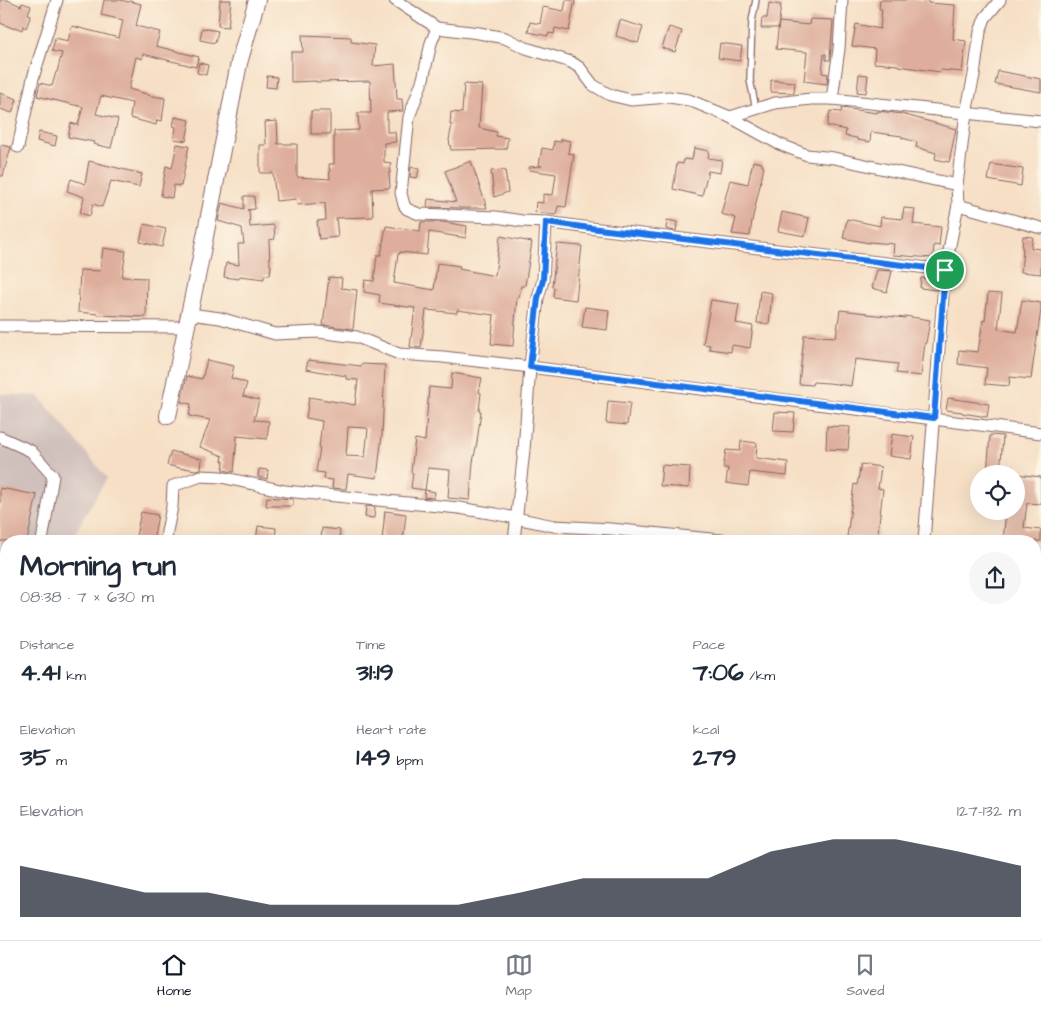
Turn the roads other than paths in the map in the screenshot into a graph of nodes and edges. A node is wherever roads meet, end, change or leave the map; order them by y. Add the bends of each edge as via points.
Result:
1 (57, 0) edge
2 (257, 0) edge
3 (395, 0) edge
4 (756, 0) edge
5 (842, 0) edge
6 (1000, 0) edge
7 (437, 28) junction
8 (832, 99) junction
9 (756, 109) junction
10 (966, 113) junction
11 (730, 117) junction
12 (1041, 121) edge
13 (18, 147) dead end
14 (957, 185) junction
15 (958, 205) junction
16 (546, 222) junction
17 (1041, 228) edge
18 (945, 270) junction
19 (188, 320) junction
20 (0, 326) edge
21 (530, 367) junction
22 (168, 416) dead end
23 (934, 418) junction
24 (1041, 433) edge
25 (0, 437) edge
26 (516, 519) junction
27 (43, 535) edge
28 (167, 535) edge
29 (515, 535) edge
30 (670, 535) edge
31 (924, 535) edge

1 - 13 street via 33,78
2 - 19 street via 238,63
3 - 7 street
4 - 9 lane via 750,80
5 - 8 street
6 - 10 street via 985,18 980,32
7 - 11 street via 505,38 571,62 593,85 610,95 631,100 669,97 689,100
7 - 16 street via 409,117 401,184 404,204 419,214
8 - 9 street via 775,103
8 - 10 street
9 - 11 street
10 - 12 street
10 - 14 street
11 - 14 street via 779,144 807,155
14 - 15 street
15 - 17 street
15 - 18 street
16 - 18 street
16 - 21 street via 543,280
18 - 23 street
19 - 20 street
19 - 21 street via 220,318 275,334 318,332 358,338 399,354
19 - 22 street
21 - 23 street
21 - 26 street
23 - 24 street
23 - 31 street
25 - 27 street via 31,451 53,476
26 - 28 street via 459,508 286,490 231,478 201,476 174,486
26 - 29 street
26 - 30 street via 554,526

